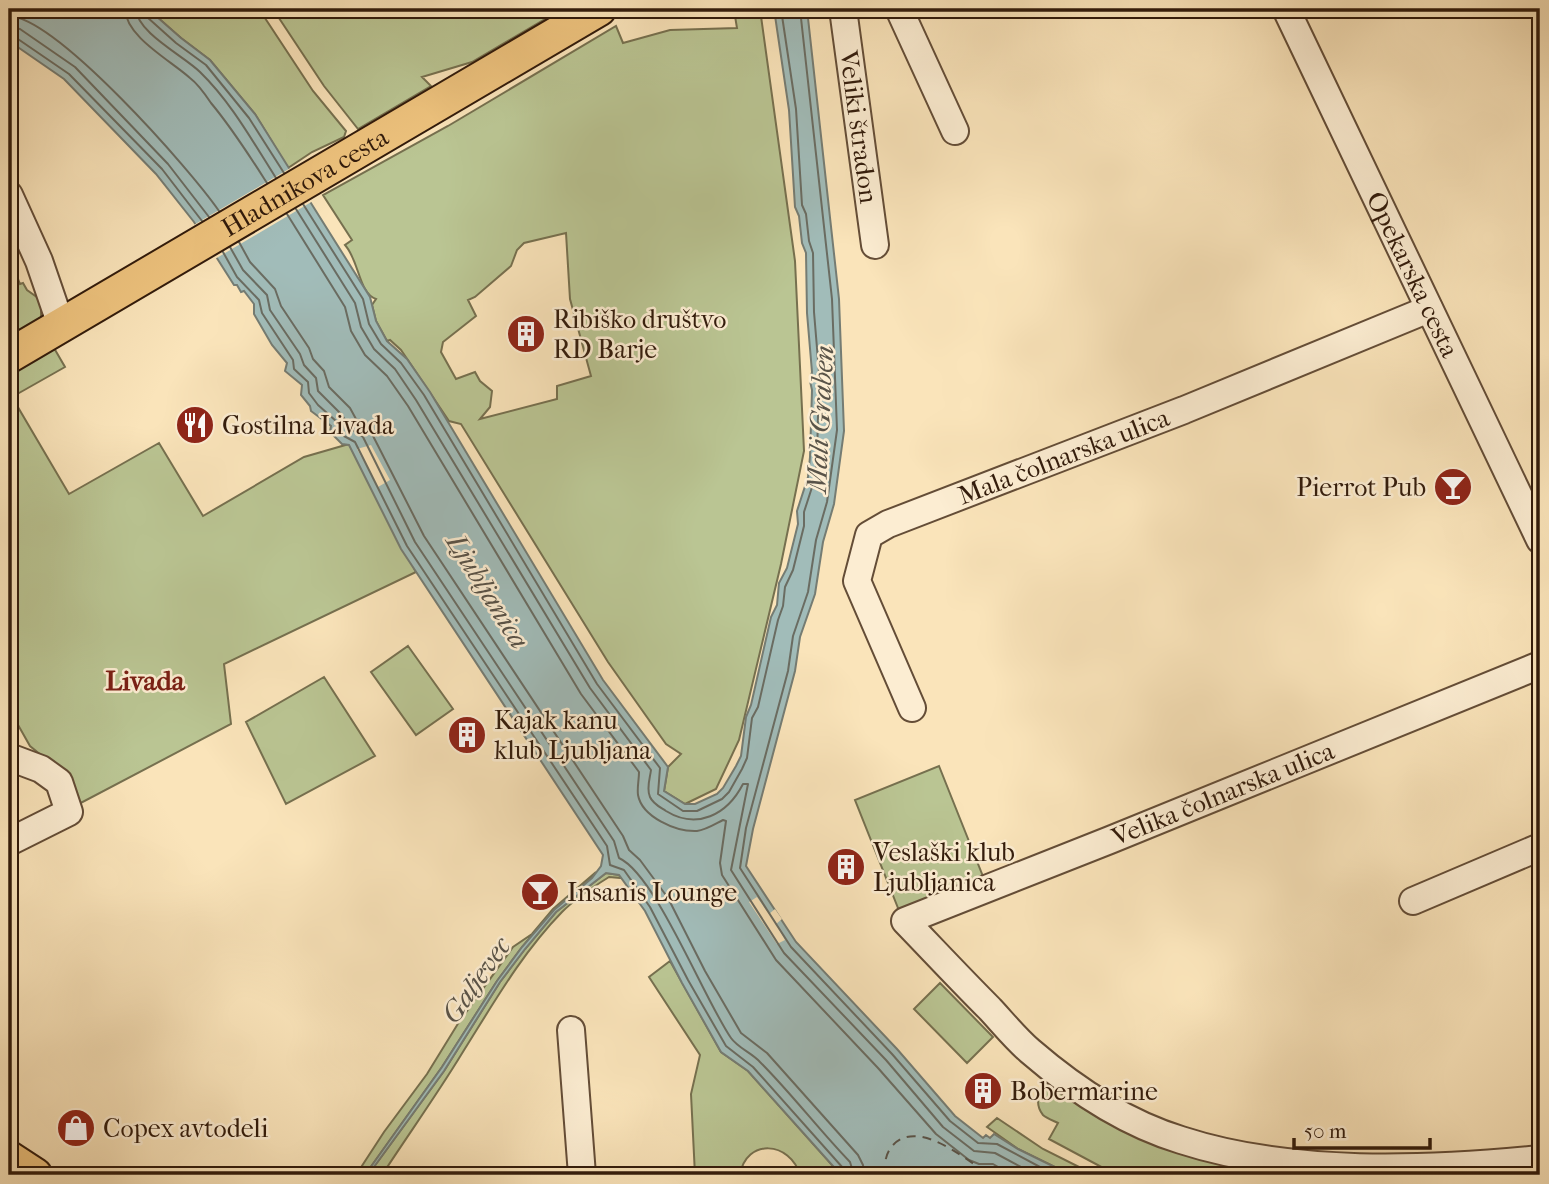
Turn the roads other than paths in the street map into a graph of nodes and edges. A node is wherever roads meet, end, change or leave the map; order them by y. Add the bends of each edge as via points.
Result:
1 (599, 9) edge
2 (843, 9) edge
3 (899, 9) edge
4 (1286, 9) edge
5 (955, 131) dead end
6 (9, 195) edge
7 (875, 245) dead end
8 (1429, 309) junction
9 (61, 325) junction
10 (9, 356) edge
11 (1540, 540) edge
12 (1540, 665) edge
13 (912, 708) dead end
14 (9, 757) edge
15 (9, 842) edge
16 (1540, 847) edge
17 (1413, 901) dead end
18 (571, 1030) dead end
19 (9, 1158) edge
20 (1540, 1159) edge
21 (35, 1175) edge
22 (582, 1175) edge

1 - 9 main road, Hladnikova cesta
2 - 7 street, Veliki štradon
3 - 5 street
4 - 8 street, Opekarska cesta
6 - 9 street via 40,261
8 - 11 street, Opekarska cesta
8 - 13 street, Mala čolnarska ulica via 888,524 869,536 857,581
9 - 10 main road, Hladnikova cesta
12 - 20 street, Velika čolnarska ulica via 905,920 1029,1051 1137,1124 1236,1154 1331,1165 1456,1166
14 - 15 street via 41,769 59,782 69,812
16 - 17 street
18 - 22 street
19 - 21 main road

